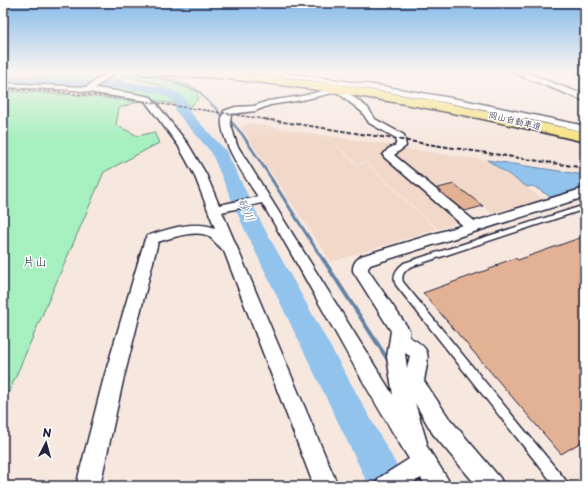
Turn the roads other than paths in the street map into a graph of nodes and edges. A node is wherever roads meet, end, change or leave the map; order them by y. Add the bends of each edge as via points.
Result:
1 (128, 95) edge
2 (316, 95) edge
3 (344, 95) edge
4 (364, 95) edge
5 (385, 95) edge
6 (406, 95) edge
7 (424, 95) edge
8 (585, 129) edge
9 (585, 133) edge
10 (585, 137) edge
11 (585, 141) edge
12 (585, 192) edge
13 (263, 200) junction
14 (585, 207) edge
15 (218, 210) junction
16 (473, 227) junction
17 (232, 250) junction
18 (367, 260) joint
19 (400, 341) junction
20 (433, 476) edge
21 (323, 483) edge
22 (88, 486) edge
23 (387, 486) edge
24 (492, 486) edge
25 (563, 486) edge

1 - 15 street via 150,101 159,112 183,144
2 - 13 street via 227,113 226,122 232,145
3 - 16 street via 362,107 372,121 401,137 401,146 388,155
4 - 11 street via 468,113
5 - 10 highway, 岡山自動車道
6 - 9 highway, 岡山自動車道
7 - 8 street
12 - 16 street
13 - 15 street
13 - 20 street
14 - 25 lane via 407,265 397,278
15 - 17 street
16 - 18 street
17 - 21 street
17 - 22 street via 208,230 200,228 152,239 113,381
18 - 19 street via 360,266 361,271 400,330
19 - 20 street via 396,357 414,437
19 - 24 street via 416,350 419,356 414,383 441,426
20 - 23 street

